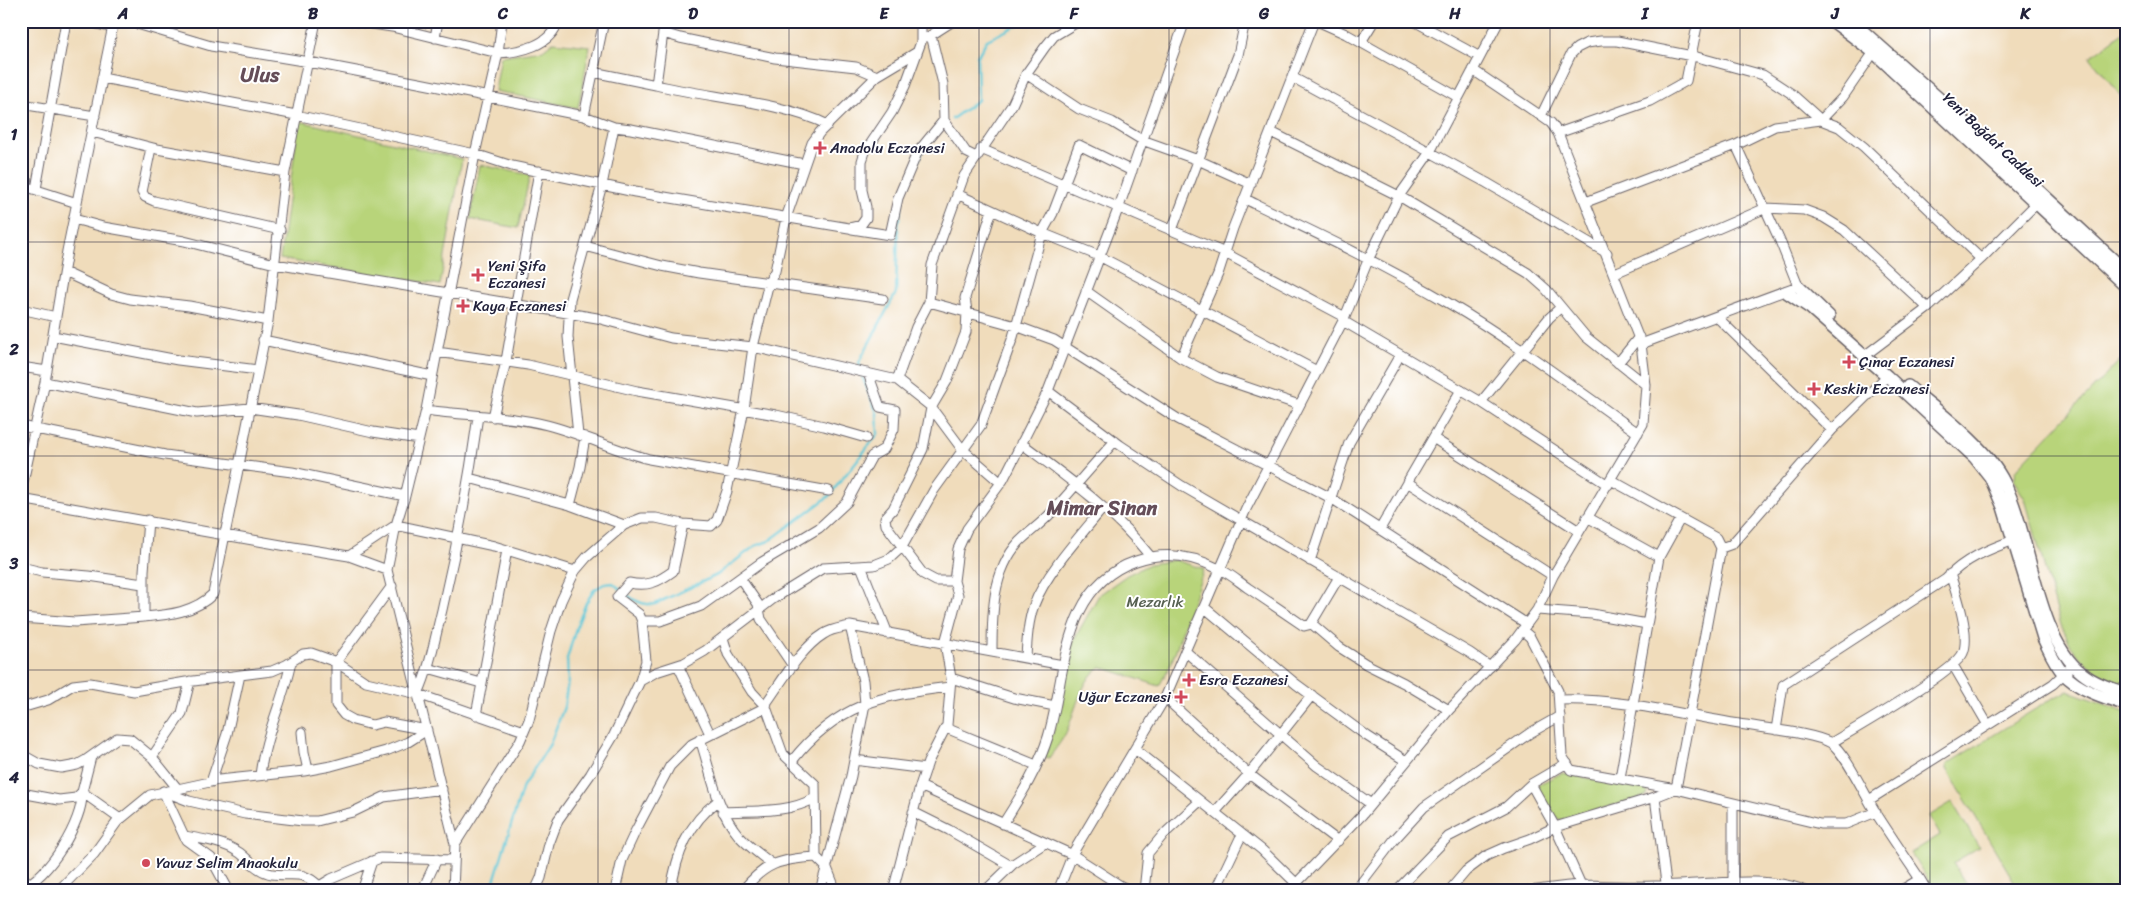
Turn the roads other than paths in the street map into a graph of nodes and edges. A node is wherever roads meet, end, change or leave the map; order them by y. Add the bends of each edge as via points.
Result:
1 (66, 21) edge
2 (85, 21) edge
3 (127, 21) edge
4 (316, 21) edge
5 (353, 21) edge
6 (438, 21) edge
7 (502, 21) edge
8 (558, 21) edge
9 (604, 21) edge
10 (667, 21) edge
11 (953, 21) edge
12 (1079, 21) edge
13 (1184, 21) edge
14 (1245, 21) edge
15 (1316, 21) edge
16 (1374, 21) edge
17 (1414, 21) edge
18 (1499, 21) edge
19 (1698, 21) edge
20 (1833, 21) edge
21 (1851, 21) edge
22 (918, 22) edge
23 (376, 23) edge
24 (113, 25) edge
25 (663, 33) junction
26 (931, 35) junction
27 (435, 38) junction
28 (921, 42) junction
29 (1361, 42) junction
30 (917, 52) junction
31 (1874, 52) junction
32 (498, 53) junction
33 (1692, 56) junction
34 (1480, 57) junction
35 (309, 62) junction
36 (1473, 70) junction
37 (593, 72) junction
38 (1026, 74) junction
39 (877, 76) junction
40 (1292, 77) junction
41 (102, 78) junction
42 (656, 84) junction
43 (1458, 97) junction
44 (487, 98) junction
45 (21, 104) edge
46 (51, 108) junction
47 (296, 115) junction
48 (95, 116) junction
49 (584, 116) junction
50 (1541, 116) junction
51 (944, 120) junction
52 (1821, 120) junction
53 (828, 125) junction
54 (614, 127) junction
55 (92, 132) junction
56 (1271, 132) junction
57 (1558, 133) junction
58 (1142, 140) junction
59 (1736, 145) junction
60 (151, 148) junction
61 (1430, 152) junction
62 (979, 153) junction
63 (475, 154) junction
64 (1198, 160) junction
65 (804, 164) junction
66 (539, 171) junction
67 (1132, 171) junction
68 (286, 172) junction
69 (1063, 184) junction
70 (1251, 184) junction
71 (602, 185) junction
72 (21, 186) edge
73 (36, 189) junction
74 (957, 194) junction
75 (1399, 196) junction
76 (1245, 199) junction
77 (2040, 199) junction
78 (77, 202) junction
79 (1586, 202) junction
80 (1119, 207) junction
81 (1766, 208) junction
82 (992, 210) junction
83 (786, 218) junction
84 (74, 219) junction
85 (849, 228) junction
86 (280, 230) junction
87 (1172, 230) junction
88 (1042, 233) junction
89 (585, 246) junction
90 (1225, 253) junction
91 (1607, 253) junction
92 (1099, 256) junction
93 (1369, 258) junction
94 (1981, 259) junction
95 (275, 264) junction
96 (64, 272) junction
97 (1614, 273) junction
98 (2127, 273) edge
99 (769, 282) junction
100 (1798, 286) junction
101 (2127, 287) edge
102 (1086, 291) junction
103 (1786, 292) junction
104 (449, 294) junction
105 (883, 299) dead end
106 (928, 302) junction
107 (515, 304) junction
108 (1560, 308) junction
109 (1928, 308) junction
110 (21, 309) edge
111 (1203, 310) junction
112 (967, 312) junction
113 (568, 313) junction
114 (56, 317) junction
115 (1717, 317) junction
116 (1344, 319) junction
117 (268, 321) junction
118 (1016, 326) junction
119 (53, 336) junction
120 (263, 340) junction
121 (1640, 340) junction
122 (753, 347) junction
123 (1065, 348) junction
124 (1523, 350) junction
125 (436, 352) junction
126 (1400, 355) junction
127 (1866, 355) junction
128 (1181, 358) junction
129 (506, 362) junction
130 (1618, 363) junction
131 (21, 368) edge
132 (258, 370) junction
133 (47, 371) junction
134 (1317, 371) junction
135 (867, 373) junction
136 (432, 376) junction
137 (572, 376) junction
138 (1887, 376) junction
139 (897, 380) junction
140 (45, 382) junction
141 (1646, 384) junction
142 (1461, 390) junction
143 (1048, 391) junction
144 (1481, 402) junction
145 (1299, 405) junction
146 (250, 408) junction
147 (931, 408) junction
148 (744, 409) junction
149 (426, 410) junction
150 (478, 416) junction
151 (493, 417) junction
152 (21, 426) edge
153 (35, 429) junction
154 (1832, 430) junction
155 (1638, 433) junction
156 (581, 436) junction
157 (866, 438) dead end
158 (1433, 438) junction
159 (420, 439) junction
160 (1115, 441) junction
161 (1021, 444) junction
162 (962, 449) junction
163 (1268, 465) junction
164 (240, 466) junction
165 (731, 473) junction
166 (469, 478) junction
167 (1407, 482) junction
168 (1610, 482) junction
169 (1000, 483) junction
170 (1076, 484) junction
171 (21, 491) edge
172 (829, 491) dead end
173 (405, 496) junction
174 (1331, 498) junction
175 (21, 500) edge
176 (570, 505) junction
177 (1103, 508) junction
178 (1587, 517) junction
179 (1680, 518) junction
180 (148, 520) junction
181 (1242, 520) junction
182 (624, 524) junction
183 (683, 524) junction
184 (396, 525) junction
185 (1380, 529) junction
186 (1579, 530) junction
187 (224, 534) junction
188 (457, 538) junction
189 (2014, 540) junction
190 (902, 548) junction
191 (1721, 548) junction
192 (507, 550) junction
193 (349, 556) junction
194 (1150, 556) junction
195 (1659, 557) junction
196 (1310, 561) junction
197 (861, 566) junction
198 (21, 568) edge
199 (1220, 569) junction
200 (387, 570) junction
201 (576, 571) junction
202 (1950, 574) junction
203 (1553, 576) junction
204 (740, 578) junction
205 (1339, 578) junction
206 (954, 581) junction
207 (144, 584) junction
208 (392, 586) junction
209 (1204, 607) junction
210 (1537, 610) junction
211 (759, 611) junction
212 (144, 617) junction
213 (21, 618) edge
214 (642, 621) junction
215 (1311, 624) junction
216 (1647, 624) junction
217 (850, 626) junction
218 (1525, 627) junction
219 (888, 634) junction
220 (723, 638) junction
221 (945, 643) junction
222 (1185, 651) junction
223 (992, 652) junction
224 (1026, 657) junction
225 (290, 662) junction
226 (336, 662) junction
227 (678, 665) junction
228 (1063, 665) junction
229 (1953, 665) junction
230 (2074, 665) junction
231 (793, 666) junction
232 (428, 668) junction
233 (1490, 668) junction
234 (2063, 673) junction
235 (240, 675) junction
236 (190, 681) junction
237 (640, 681) junction
238 (950, 682) junction
239 (481, 683) junction
240 (2127, 693) edge
241 (418, 694) junction
242 (1312, 696) junction
243 (1165, 698) junction
244 (1559, 700) junction
245 (865, 704) junction
246 (2127, 705) edge
247 (1055, 706) junction
248 (1632, 706) junction
249 (766, 707) junction
250 (21, 708) edge
251 (1449, 710) junction
252 (476, 715) junction
253 (1560, 716) junction
254 (1690, 716) junction
255 (1988, 725) junction
256 (946, 728) junction
257 (427, 730) junction
258 (1776, 730) junction
259 (524, 731) junction
260 (302, 732) dead end
261 (710, 734) junction
262 (1280, 735) junction
263 (700, 739) junction
264 (1831, 743) junction
265 (1135, 749) junction
266 (21, 754) edge
267 (91, 757) junction
268 (152, 757) junction
269 (854, 760) junction
270 (792, 761) junction
271 (1406, 761) junction
272 (1567, 763) junction
273 (1036, 765) junction
274 (926, 769) junction
275 (308, 770) junction
276 (1249, 774) junction
277 (260, 775) junction
278 (1620, 778) junction
279 (211, 782) junction
280 (1531, 784) junction
281 (920, 786) junction
282 (177, 788) junction
283 (442, 789) junction
284 (1676, 789) junction
285 (163, 791) junction
286 (82, 792) junction
287 (21, 793) edge
288 (1655, 797) junction
289 (815, 798) junction
290 (1869, 800) junction
291 (718, 801) junction
292 (1200, 801) junction
293 (1733, 803) junction
294 (1371, 804) junction
295 (723, 812) junction
296 (913, 812) junction
297 (1215, 812) junction
298 (1876, 812) junction
299 (120, 820) junction
300 (1003, 824) junction
301 (1555, 827) junction
302 (1242, 834) junction
303 (184, 836) junction
304 (1338, 841) junction
305 (1045, 843) junction
306 (455, 844) junction
307 (1073, 855) junction
308 (816, 857) junction
309 (437, 859) junction
310 (454, 860) junction
311 (372, 861) junction
312 (772, 864) junction
313 (1011, 866) junction
314 (827, 868) junction
315 (21, 877) edge
316 (1920, 879) junction
317 (1297, 882) junction
318 (1733, 883) junction
319 (31, 885) junction
320 (1582, 885) junction
321 (21, 888) edge
322 (315, 888) edge
323 (1667, 888) edge
324 (538, 889) edge
325 (41, 891) edge
326 (58, 891) edge
327 (229, 891) edge
328 (362, 891) edge
329 (422, 891) edge
330 (453, 891) edge
331 (615, 891) edge
332 (671, 891) edge
333 (742, 891) edge
334 (820, 891) edge
335 (836, 891) edge
336 (893, 891) edge
337 (985, 891) edge
338 (1058, 891) edge
339 (1132, 891) edge
340 (1144, 891) edge
341 (1170, 891) edge
342 (1182, 891) edge
343 (1215, 891) edge
344 (1289, 891) edge
345 (1304, 891) edge
346 (1355, 891) edge
347 (1396, 891) edge
348 (1449, 891) edge
349 (1529, 891) edge
350 (1805, 891) edge
351 (1900, 891) edge
352 (1927, 891) edge

1 - 46 street
2 - 24 street
3 - 35 street via 211,46
4 - 35 street
5 - 23 street
6 - 27 street
7 - 32 street
8 - 32 street via 556,28 538,45
9 - 37 street
10 - 25 street
11 - 26 street
12 - 38 street via 1054,36
13 - 58 street
14 - 64 street via 1238,55
15 - 29 street
15 - 40 street
16 - 29 street
17 - 34 street
18 - 34 street
19 - 33 street
20 - 31 main road, Yeni Bağdat Caddesi
21 - 77 main road, Yeni Bağdat Caddesi via 1941,101
22 - 28 street
23 - 27 street
24 - 41 street
25 - 39 street via 775,58 856,67
25 - 42 street
26 - 28 street
26 - 51 street via 943,84
27 - 32 street
28 - 30 street
29 - 43 street
30 - 39 street
30 - 85 street via 892,112 862,161 866,218 861,225
31 - 52 street via 1843,97
31 - 77 main road, Yeni Bağdat Caddesi
32 - 44 street
33 - 50 street via 1617,41 1587,44 1571,54
33 - 52 street via 1763,75 1792,94
33 - 57 street via 1686,82 1679,87 1650,101
34 - 36 street
35 - 44 street
35 - 47 street
36 - 43 street
36 - 50 street
37 - 42 street
37 - 49 street
38 - 58 street via 1078,109 1112,122
38 - 62 street via 1012,105
39 - 53 street
40 - 56 street
40 - 61 street
41 - 47 street
41 - 48 street
42 - 53 street via 796,112
43 - 61 street
44 - 49 street
44 - 63 street
45 - 46 street
46 - 48 street
46 - 73 street
47 - 63 street
47 - 68 street
48 - 55 street
49 - 54 street
50 - 57 street
51 - 62 street via 966,152
51 - 85 street via 917,153 898,198 890,235
52 - 59 street via 1775,126
52 - 94 street via 1840,127 1864,147
53 - 65 street via 812,143
54 - 65 street
54 - 71 street
55 - 60 street
55 - 78 street
56 - 70 street
56 - 75 street
57 - 79 street
58 - 64 street
58 - 67 street
59 - 79 street
59 - 81 street
60 - 68 street
60 - 86 street via 142,192 145,197
61 - 75 street
61 - 91 street
62 - 69 street
62 - 74 street
63 - 66 street
63 - 104 street
64 - 70 street
64 - 87 street
65 - 83 street
66 - 71 street
66 - 107 street
67 - 69 street via 1079,145
67 - 80 street
68 - 86 street
69 - 80 street
69 - 88 street
70 - 76 street
71 - 83 street
71 - 89 street
72 - 73 street
73 - 78 street
74 - 82 street
74 - 106 street via 932,265
75 - 93 street
75 - 108 street via 1528,273
76 - 90 street
76 - 93 street
77 - 94 street
77 - 98 main road, Yeni Bağdat Caddesi
77 - 101 main road, Yeni Bağdat Caddesi
78 - 84 street
79 - 91 street
80 - 87 street
80 - 92 street
81 - 97 street
81 - 100 street
81 - 109 street via 1804,210 1823,216 1844,230
82 - 88 street
82 - 112 street via 964,298
83 - 85 street
83 - 99 street via 776,270
84 - 95 street via 193,243
84 - 96 street
86 - 95 street
87 - 90 street
88 - 92 street
88 - 118 street
89 - 99 street via 662,266
89 - 113 street
90 - 111 street
90 - 116 street
91 - 97 street
92 - 102 street
92 - 111 street
93 - 116 street
93 - 124 street
94 - 109 street
95 - 104 street
95 - 117 street
96 - 114 street
96 - 117 street via 110,294 130,299
97 - 121 street
99 - 105 street
99 - 122 street
100 - 103 street
100 - 127 main road
102 - 123 street
102 - 128 street
103 - 115 street
103 - 127 main road
104 - 107 street
104 - 125 street
106 - 112 street
106 - 139 street
107 - 113 street
107 - 129 street
108 - 124 street
108 - 130 street via 1586,337
109 - 127 street
110 - 114 street
111 - 128 street
111 - 134 street
112 - 118 street
112 - 147 street via 963,340 947,381
113 - 122 street via 671,338
113 - 137 street
114 - 119 street
115 - 121 street
115 - 154 street
116 - 126 street
116 - 134 street
117 - 120 street
118 - 123 street via 1054,340
118 - 162 street via 981,425
119 - 132 street via 178,360
119 - 133 street
120 - 132 street
120 - 136 street
121 - 130 street
121 - 141 street
122 - 135 street
122 - 148 street
123 - 143 street
123 - 163 street via 1154,405
124 - 144 street
124 - 155 street
125 - 129 street
125 - 136 street
126 - 142 street
126 - 174 street via 1349,443
127 - 138 main road
127 - 230 main road via 1953,424 1997,470 2013,504 2050,631
128 - 145 street via 1217,377
129 - 137 street via 528,364
129 - 151 street
130 - 141 street
131 - 133 street
132 - 146 street
133 - 140 street
134 - 145 street
135 - 139 street
135 - 204 street via 880,407 895,410 894,429 884,449 872,456 847,502 837,513
136 - 149 street
137 - 148 street
137 - 156 street
138 - 154 street
138 - 189 main road via 1990,477
139 - 147 street
140 - 146 street via 197,412
140 - 153 street
141 - 155 street via 1645,413
142 - 144 street
142 - 158 street
143 - 160 street
143 - 161 street
144 - 168 street
145 - 163 street
146 - 159 street
146 - 164 street
147 - 162 street
147 - 190 street via 923,449 893,509 885,518 886,525
148 - 157 street
148 - 165 street
149 - 150 street
149 - 159 street
150 - 151 street
150 - 166 street
151 - 156 street via 546,425
152 - 153 street
153 - 164 street
153 - 171 street
154 - 191 street via 1732,544
155 - 168 street
156 - 165 street via 649,459
156 - 176 street via 580,467
158 - 167 street
158 - 186 street
159 - 173 street
160 - 170 street
160 - 181 street via 1182,486
161 - 169 street
161 - 170 street
162 - 169 street
162 - 190 street via 934,490
163 - 174 street
163 - 181 street
164 - 173 street via 292,472
164 - 187 street
165 - 172 street
165 - 183 street via 717,520 710,526
166 - 176 street
166 - 188 street
167 - 185 street
167 - 203 street
168 - 178 street
168 - 179 street
169 - 206 street via 967,529 958,549
170 - 177 street
170 - 223 street via 1019,543 1005,563 992,611
173 - 184 street
174 - 185 street
174 - 196 street
175 - 180 street
176 - 182 street
177 - 194 street
177 - 224 street via 1071,548 1038,598 1030,619
178 - 186 street
178 - 195 street
179 - 191 street via 1716,538
179 - 195 street
180 - 187 street
180 - 207 street
181 - 196 street
181 - 199 street
182 - 183 street via 642,518 656,518
182 - 201 street
183 - 214 street via 673,571 661,580 643,586 629,583 617,597 639,614
184 - 188 street
184 - 193 street
184 - 200 street
185 - 218 street
186 - 203 street
187 - 193 street
187 - 212 street via 213,594 189,610
188 - 192 street
188 - 232 street
189 - 202 street via 1986,550
189 - 234 main road via 2043,638
190 - 197 street via 889,559
190 - 206 street via 923,574 936,581
191 - 254 street
192 - 201 street
192 - 239 street
193 - 200 street
194 - 199 street via 1169,554 1191,558
194 - 228 street via 1114,571 1098,585 1075,622
195 - 216 street
196 - 205 street
197 - 211 street via 823,568
197 - 219 street
198 - 207 street
199 - 209 street
199 - 215 street via 1304,626
200 - 208 street
201 - 259 street via 561,601
202 - 229 street via 1965,640 1963,653
202 - 258 street via 1783,685
203 - 210 street
204 - 211 street
204 - 214 street via 700,606 660,621
205 - 215 street
205 - 233 street via 1470,653
206 - 221 street via 958,595
207 - 212 street
208 - 226 street
208 - 241 street
209 - 222 street
209 - 242 street
210 - 216 street via 1592,614
210 - 218 street
211 - 220 street
211 - 231 street via 761,619
212 - 213 street via 75,622
214 - 237 street via 646,661
215 - 251 street via 1339,648
216 - 248 street
217 - 219 street
217 - 231 street via 824,634
217 - 245 street
218 - 233 street
218 - 244 street via 1558,690
219 - 221 street
220 - 227 street
220 - 249 street via 728,654 752,692
221 - 223 street
221 - 238 street
222 - 243 street
222 - 262 street
223 - 224 street
224 - 228 street
225 - 226 street via 311,653
225 - 235 street via 272,671
225 - 277 street via 286,685 262,753
226 - 241 street via 366,682
226 - 257 street via 336,705 344,715 372,725 384,722
227 - 237 street
227 - 261 street
228 - 247 street
229 - 255 street
229 - 264 street
230 - 234 street
230 - 240 main road via 2082,674
231 - 249 street
232 - 239 street
232 - 241 street
233 - 251 street
234 - 246 main road via 2088,690
234 - 255 street via 2053,684
235 - 236 street
235 - 279 street via 227,734
236 - 250 street via 134,691 90,683 73,685 48,700
236 - 268 street via 182,713
237 - 324 street via 590,775 558,820
238 - 245 street
238 - 247 street
238 - 256 street
239 - 252 street
241 - 252 street
241 - 257 street
242 - 262 street
242 - 271 street
243 - 265 street
243 - 276 street
244 - 248 street via 1582,699
244 - 253 street
245 - 269 street
245 - 270 street via 828,723
247 - 273 street via 1048,737
248 - 254 street
248 - 278 street
249 - 261 street
249 - 270 street via 783,754
251 - 271 street
252 - 259 street
253 - 272 street via 1562,756
253 - 346 street via 1530,733 1424,807
254 - 258 street
254 - 284 street
255 - 290 street
256 - 273 street
256 - 274 street
257 - 275 street via 386,751
257 - 283 street
258 - 264 street
259 - 306 street
260 - 275 street
261 - 263 street
262 - 276 street
262 - 294 street
263 - 291 street
263 - 331 street via 670,766 622,860
264 - 290 street
265 - 292 street
265 - 307 street
266 - 267 street via 39,764 61,768
267 - 268 street via 117,738 130,739
267 - 286 street
268 - 282 street
269 - 274 street
269 - 314 street
270 - 289 street via 815,784
271 - 294 street
272 - 278 street via 1571,770
272 - 280 street
273 - 300 street
274 - 281 street
275 - 277 street
276 - 297 street
276 - 304 street
277 - 279 street
278 - 284 street
279 - 282 street
280 - 301 street
280 - 347 street via 1506,807 1448,837
281 - 296 street
281 - 300 street
282 - 285 street
283 - 285 street via 392,795 353,812 317,821 245,814 189,801
283 - 306 street
284 - 288 street
284 - 293 street
285 - 299 street via 150,795
285 - 303 street
286 - 287 street via 76,798 59,800
286 - 299 street
286 - 319 street via 83,802 77,820 50,864
288 - 301 street
288 - 323 street
289 - 295 street via 778,810
289 - 308 street
290 - 298 street
291 - 295 street
291 - 332 street via 701,814 681,846
292 - 297 street
292 - 340 street via 1148,853
293 - 298 street via 1806,822 1832,825 1846,824
293 - 318 street
294 - 304 street
295 - 312 street via 739,836
296 - 313 street
296 - 336 street
297 - 302 street
298 - 316 street
299 - 326 street via 94,854
300 - 305 street
301 - 320 street
301 - 348 street via 1486,856 1466,871
302 - 317 street
302 - 343 street
303 - 322 street via 206,839 226,847 271,874 302,874
303 - 327 street via 211,858
304 - 317 street
305 - 307 street
305 - 313 street
306 - 310 street
307 - 338 street
307 - 339 street
308 - 312 street
308 - 314 street
309 - 310 street
309 - 311 street via 394,857
309 - 329 street
310 - 330 street
311 - 322 street
311 - 328 street
312 - 333 street via 760,871
313 - 337 street
314 - 334 street
314 - 335 street
315 - 319 street
316 - 351 street
316 - 352 street
317 - 344 street
317 - 345 street
318 - 323 street
318 - 350 street via 1770,884
319 - 321 street
319 - 325 street
320 - 323 street
320 - 349 street
341 - 342 street

